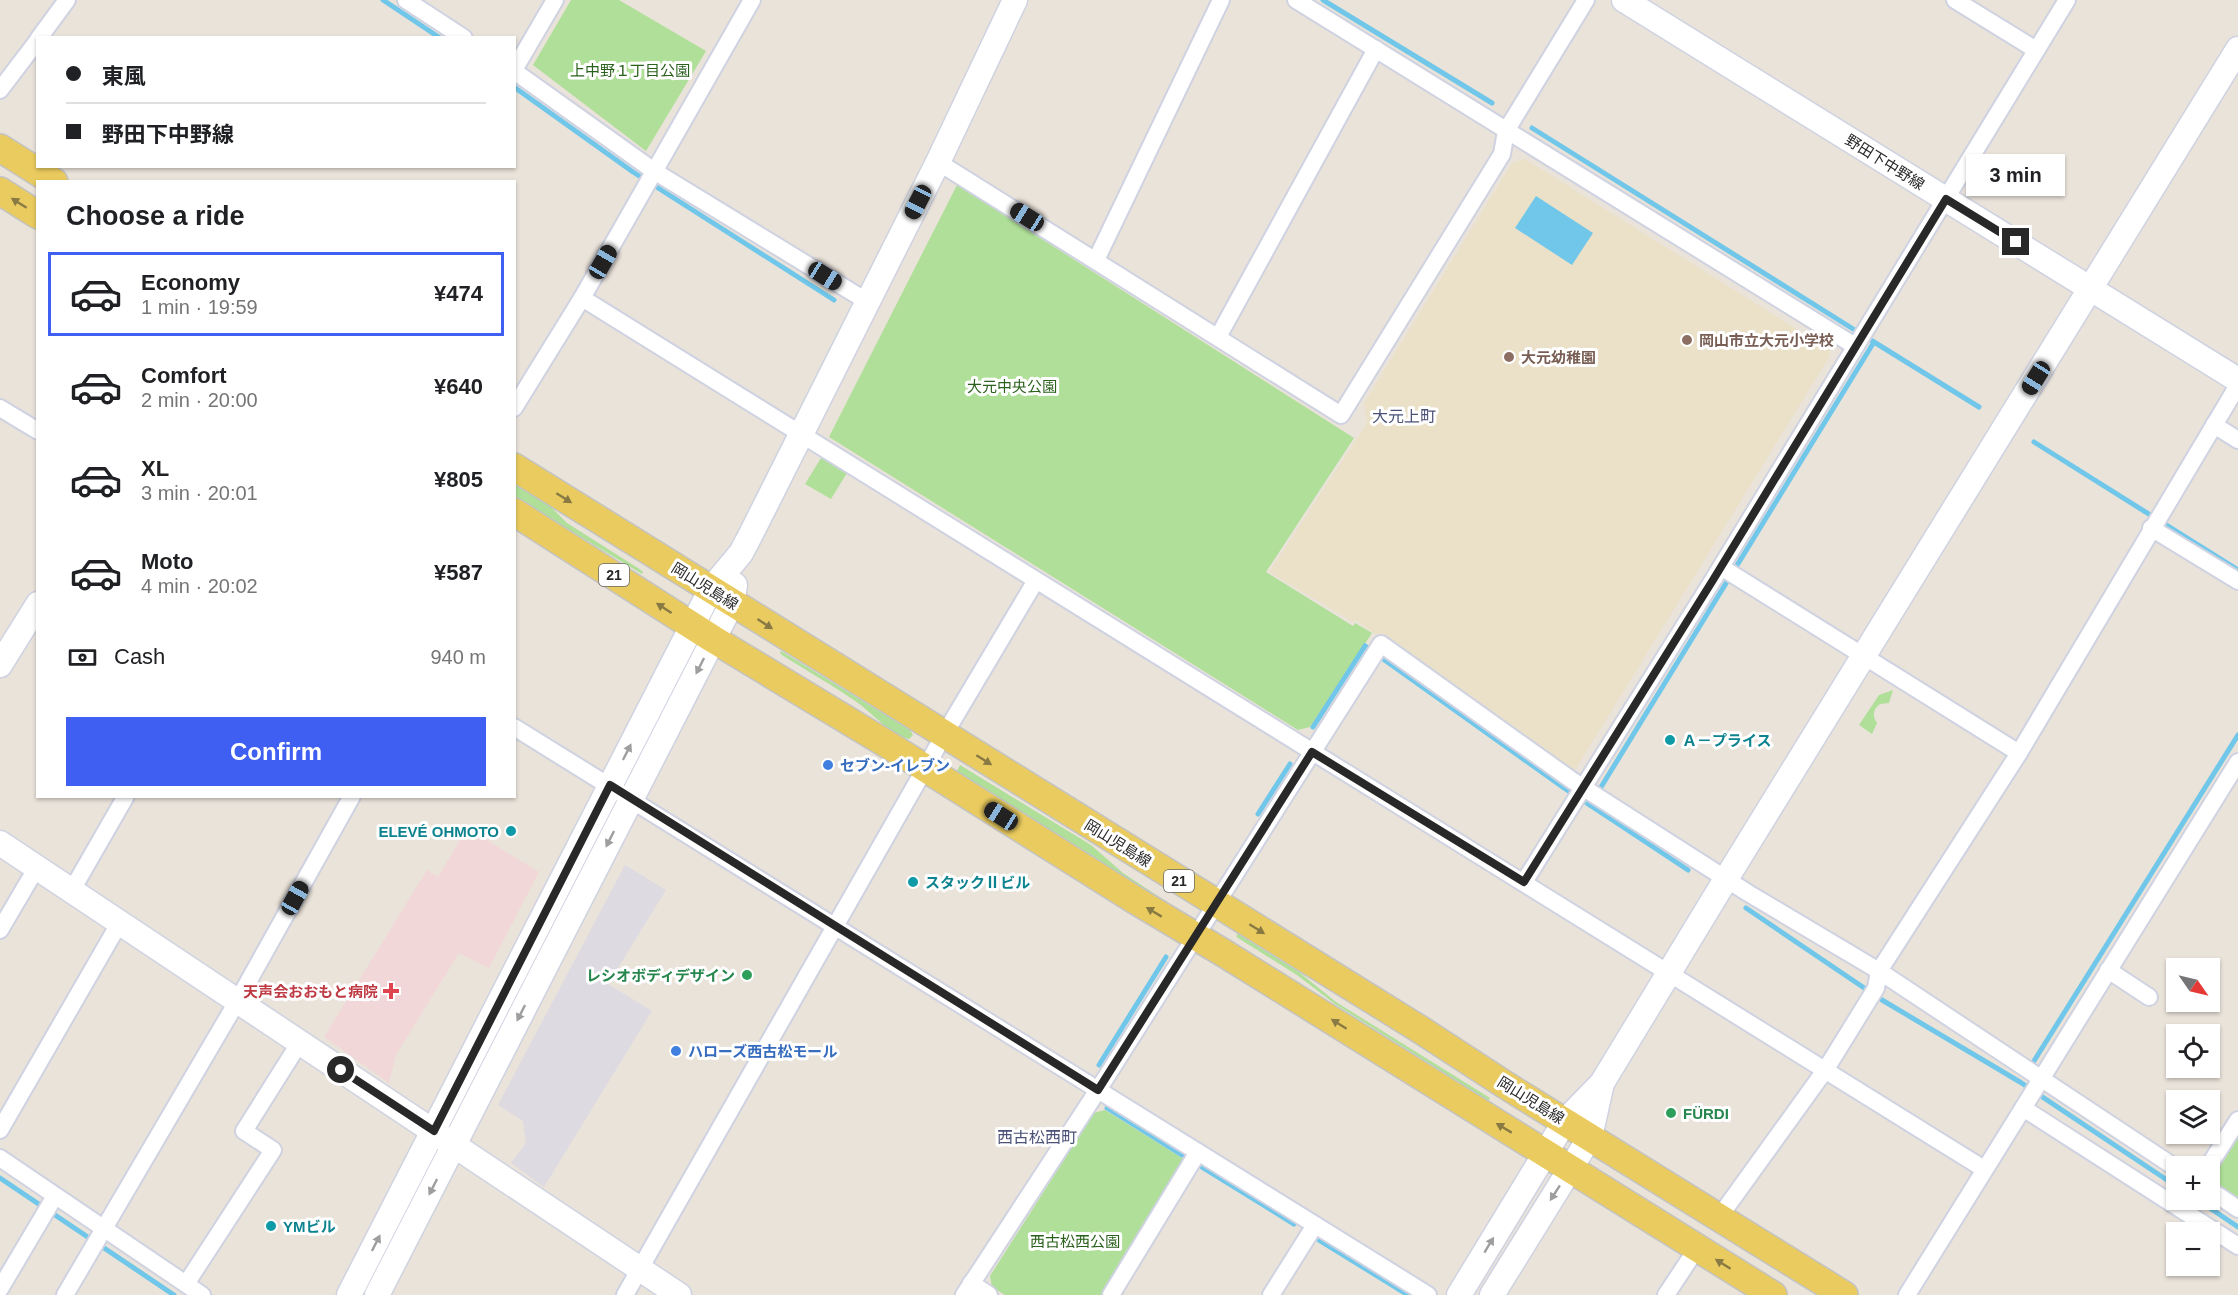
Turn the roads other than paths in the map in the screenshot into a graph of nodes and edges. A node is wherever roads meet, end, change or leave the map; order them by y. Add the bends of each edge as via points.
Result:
1 (67, 0) edge
2 (406, 0) edge
3 (555, 0) edge
4 (752, 0) edge
5 (1015, 0) edge
6 (1221, 0) edge
7 (1296, 0) edge
8 (1586, 0) edge
9 (1624, 0) edge
10 (1955, 0) edge
11 (2067, 0) edge
12 (40, 36) edge
13 (461, 36) edge
14 (36, 42) edge
15 (1376, 49) junction
16 (2238, 49) edge
17 (2036, 50) junction
18 (516, 68) edge
19 (516, 73) edge
20 (0, 90) edge
21 (1506, 131) junction
22 (0, 148) edge
23 (938, 162) junction
24 (650, 178) junction
25 (51, 180) edge
26 (0, 191) edge
27 (1946, 199) junction
28 (36, 214) edge
29 (1096, 260) junction
30 (2091, 289) junction
31 (582, 298) junction
32 (868, 302) junction
33 (1218, 337) junction
34 (1859, 338) junction
35 (2238, 382) edge
36 (516, 405) edge
37 (0, 408) edge
38 (2214, 425) junction
39 (36, 430) edge
40 (801, 435) junction
41 (2238, 440) edge
42 (516, 468) edge
43 (516, 513) edge
44 (2155, 522) junction
45 (1729, 572) junction
46 (2238, 581) edge
47 (1035, 582) junction
48 (722, 596) junction
49 (36, 607) edge
50 (703, 632) junction
51 (1864, 656) junction
52 (0, 664) edge
53 (516, 728) edge
54 (944, 735) junction
55 (1312, 752) junction
56 (2019, 753) junction
57 (2238, 762) edge
58 (925, 769) junction
59 (610, 785) junction
60 (1587, 794) junction
61 (125, 798) edge
62 (351, 798) edge
63 (631, 799) junction
64 (0, 843) edge
65 (37, 867) junction
66 (1726, 879) junction
67 (1524, 882) junction
68 (72, 890) junction
69 (1217, 904) junction
70 (120, 922) junction
71 (835, 926) junction
72 (0, 930) edge
73 (1196, 936) junction
74 (2108, 970) junction
75 (1879, 971) junction
76 (1669, 973) junction
77 (2148, 997) dead end
78 (238, 1000) junction
79 (300, 1042) junction
80 (1826, 1069) junction
81 (1602, 1083) junction
82 (1098, 1090) junction
83 (2033, 1092) junction
84 (2238, 1120) edge
85 (1564, 1121) junction
86 (0, 1130) edge
87 (434, 1131) junction
88 (1590, 1137) junction
89 (454, 1144) junction
90 (1197, 1152) junction
91 (1545, 1153) junction
92 (2215, 1156) edge
93 (0, 1158) edge
94 (2166, 1162) edge
95 (1571, 1168) junction
96 (1984, 1169) junction
97 (2166, 1191) edge
98 (2220, 1197) edge
99 (50, 1204) junction
100 (2238, 1209) edge
101 (2191, 1210) edge
102 (1720, 1216) junction
103 (1315, 1225) junction
104 (98, 1238) junction
105 (2238, 1246) edge
106 (1697, 1248) junction
107 (640, 1269) junction
108 (186, 1284) junction
109 (0, 1289) edge
110 (967, 1289) edge
111 (65, 1295) edge
112 (202, 1295) edge
113 (349, 1295) edge
114 (377, 1295) edge
115 (625, 1295) edge
116 (680, 1295) edge
117 (989, 1295) edge
118 (1111, 1295) edge
119 (1271, 1295) edge
120 (1428, 1295) edge
121 (1459, 1295) edge
122 (1492, 1295) edge
123 (1665, 1295) edge
124 (1773, 1295) edge
125 (1844, 1295) edge
126 (1907, 1295) edge

1 - 12 street
2 - 13 street
3 - 18 street
4 - 24 street
5 - 23 street
6 - 29 street
7 - 15 street
8 - 21 street
9 - 27 street, 野田下中野線
10 - 17 street
11 - 17 street
14 - 20 street
15 - 21 street
15 - 33 street
16 - 30 street
17 - 27 street
19 - 24 street
21 - 33 street via 1502,154 1341,415
21 - 34 street
22 - 25 main road
23 - 29 street
23 - 32 street
24 - 31 street
24 - 32 street
28 -> 26 main road
27 - 30 street, 野田下中野線
27 - 34 street
29 - 33 street
30 - 35 street, 野田下中野線
30 - 51 street
31 - 36 street
31 - 40 street
32 - 40 street
34 - 45 street
35 - 38 street
37 - 39 street
38 - 41 street
38 - 44 street
40 - 47 street
40 - 48 street
42 -> 48 main road, 岡山児島線 / 21
50 -> 43 main road, 21
44 - 46 street
44 - 56 street
45 - 51 street
45 - 60 street
47 - 54 street
47 - 55 street
48 - 50 street
48 -> 54 main road, 岡山児島線 / 21
49 - 52 street
50 - 58 main road, 21
59 -> 50 street
50 -> 63 street
51 - 56 street
51 - 66 street
53 - 59 street
54 - 58 street
54 -> 69 main road, 岡山児島線 / 21
55 - 60 street via 1381,644
55 - 67 street
55 - 69 street
56 - 75 street
57 - 74 street
58 - 71 street
73 -> 58 main road, 21
59 - 63 street
59 - 87 street
60 - 66 street
60 - 67 street
61 - 68 street
62 - 78 street
63 - 71 street
63 -> 89 street
64 - 65 street
65 - 68 street
65 - 72 street
66 - 75 street
66 - 76 street
67 - 76 street
68 - 70 street
69 - 73 street
69 -> 85 main road, 岡山児島線 / 21
70 - 78 street
70 - 86 street
71 - 82 street
71 - 107 street
73 - 82 street
91 -> 73 main road, 21
74 - 77 street
74 - 83 street
75 - 80 street via 1872,994
75 - 83 street
76 - 80 street
76 - 81 street
78 - 79 street
78 - 104 street
79 - 87 street
79 - 108 street via 244,1131 273,1150
80 - 96 street
80 - 102 street
81 - 85 street
81 - 88 street
82 - 90 street
82 - 110 street
83 - 94 street
83 - 96 street
83 - 97 street
84 - 92 street
85 - 88 main road, 岡山児島線 / 21
85 - 91 street
87 - 89 street
113 -> 87 street
88 - 95 street
88 - 102 main road, 岡山児島線 / 21
89 - 107 street
89 -> 114 street
90 - 103 street
90 - 118 street
91 - 95 main road, 21
121 -> 91 street
93 - 99 street
95 - 106 main road, 21
95 -> 122 street
96 - 126 street
98 - 100 street
99 - 104 street
99 - 109 street
101 - 105 street
102 - 125 main road, 岡山児島線 / 21
103 - 119 street
103 - 120 street
104 - 108 street
104 - 111 street
106 - 123 street
124 -> 106 main road, 21
107 - 115 street
107 - 116 street
108 - 112 street
110 - 117 street

